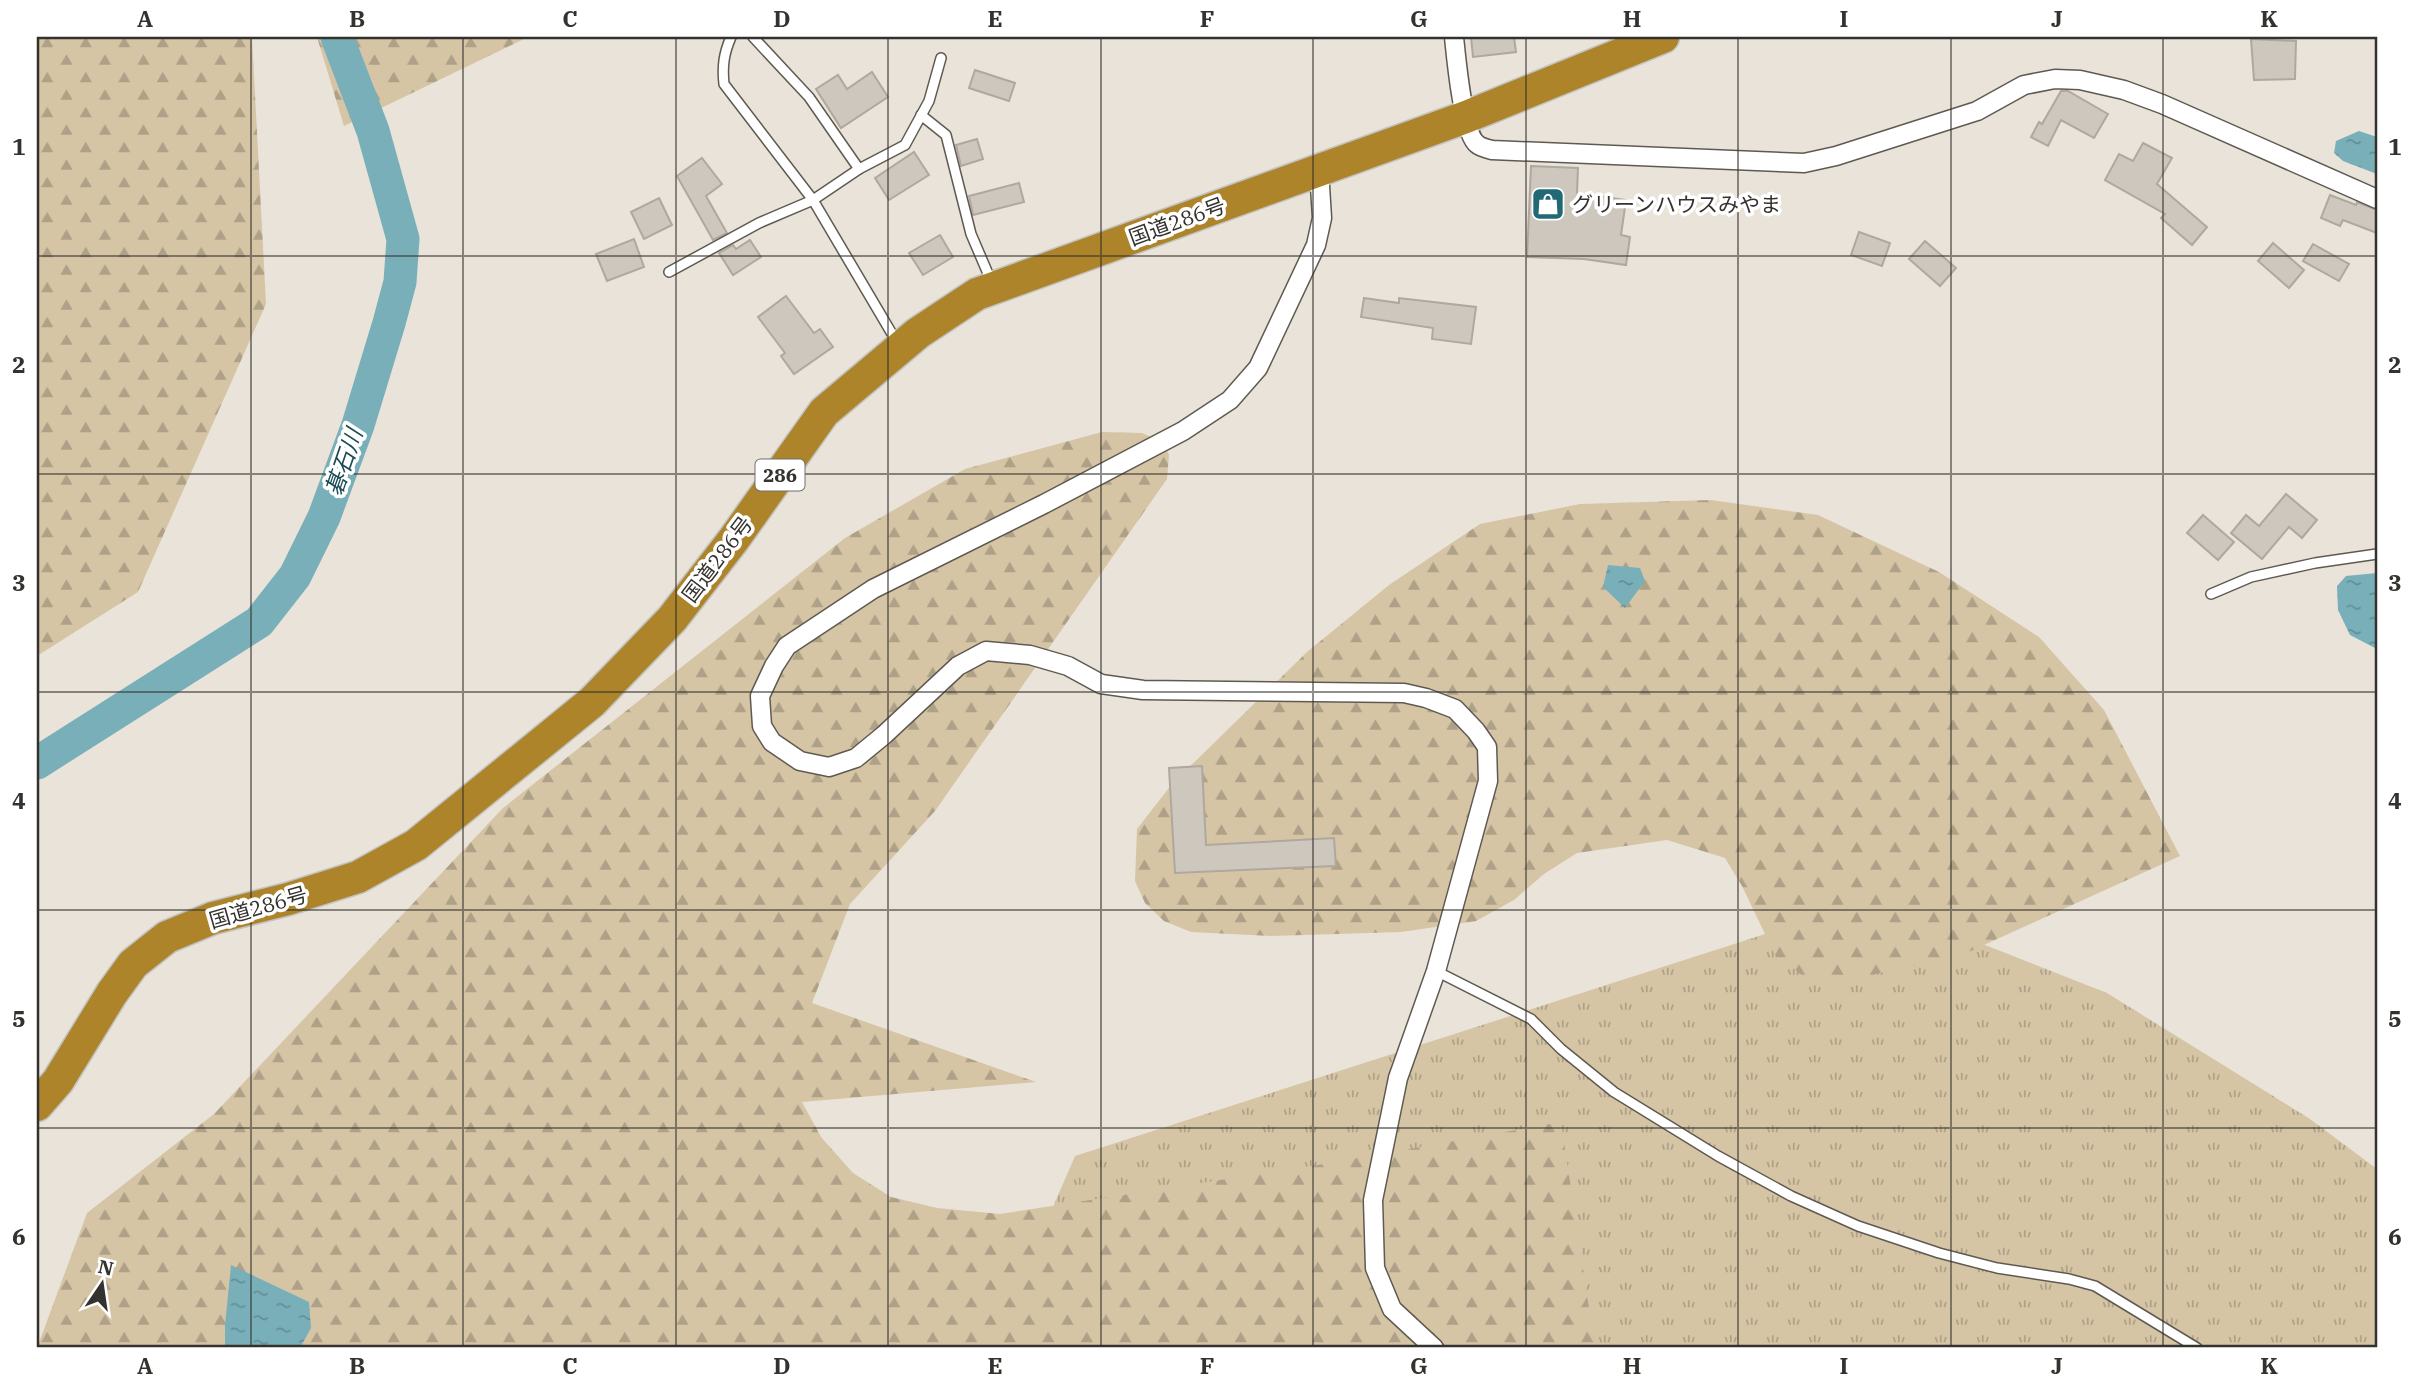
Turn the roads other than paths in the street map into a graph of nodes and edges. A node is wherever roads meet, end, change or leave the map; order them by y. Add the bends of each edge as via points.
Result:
1 (731, 37) edge
2 (754, 37) edge
3 (1454, 37) edge
4 (1663, 37) edge
5 (941, 58) dead end
6 (921, 116) junction
7 (1466, 117) junction
8 (859, 169) junction
9 (1319, 170) junction
10 (2377, 199) edge
11 (813, 200) junction
12 (669, 272) dead end
13 (994, 288) junction
14 (901, 348) junction
15 (2377, 554) edge
16 (2211, 594) dead end
17 (1436, 971) junction
18 (37, 1105) edge
19 (1434, 1348) edge
20 (2197, 1348) edge

1 - 11 lane via 724,53 724,84
2 - 8 lane via 809,97
3 - 7 street
4 - 7 highway, 国道286号 / 286
5 - 6 lane
6 - 8 lane via 905,145
6 - 13 lane via 946,135 971,234
7 - 9 highway, 国道286号 / 286
7 - 10 street via 1476,144 1492,150 1804,163 1977,111 2024,85 2080,80 2162,104
8 - 11 lane
9 - 13 highway, 国道286号 / 286
9 - 17 street via 1322,218 1316,245 1258,368 1230,400 1172,437 873,589 787,646 760,696 762,726 772,741 800,761 829,767 856,758 958,666 986,652 1030,655 1068,666 1101,684 1143,690 1404,693 1426,698 1455,709 1487,747 1488,781
11 - 12 lane via 759,223
11 - 14 lane
13 - 14 highway, 国道286号 / 286 via 977,294
14 - 18 highway, 国道286号 / 286 via 824,412 672,619 592,702 416,845 358,877 213,918 167,937 133,964 58,1081
15 - 16 lane via 2251,577
17 - 19 street via 1398,1078 1373,1200 1375,1268 1392,1309
17 - 20 lane via 1531,1019 1614,1092 1791,1196 1858,1226 1939,1253 2095,1286

